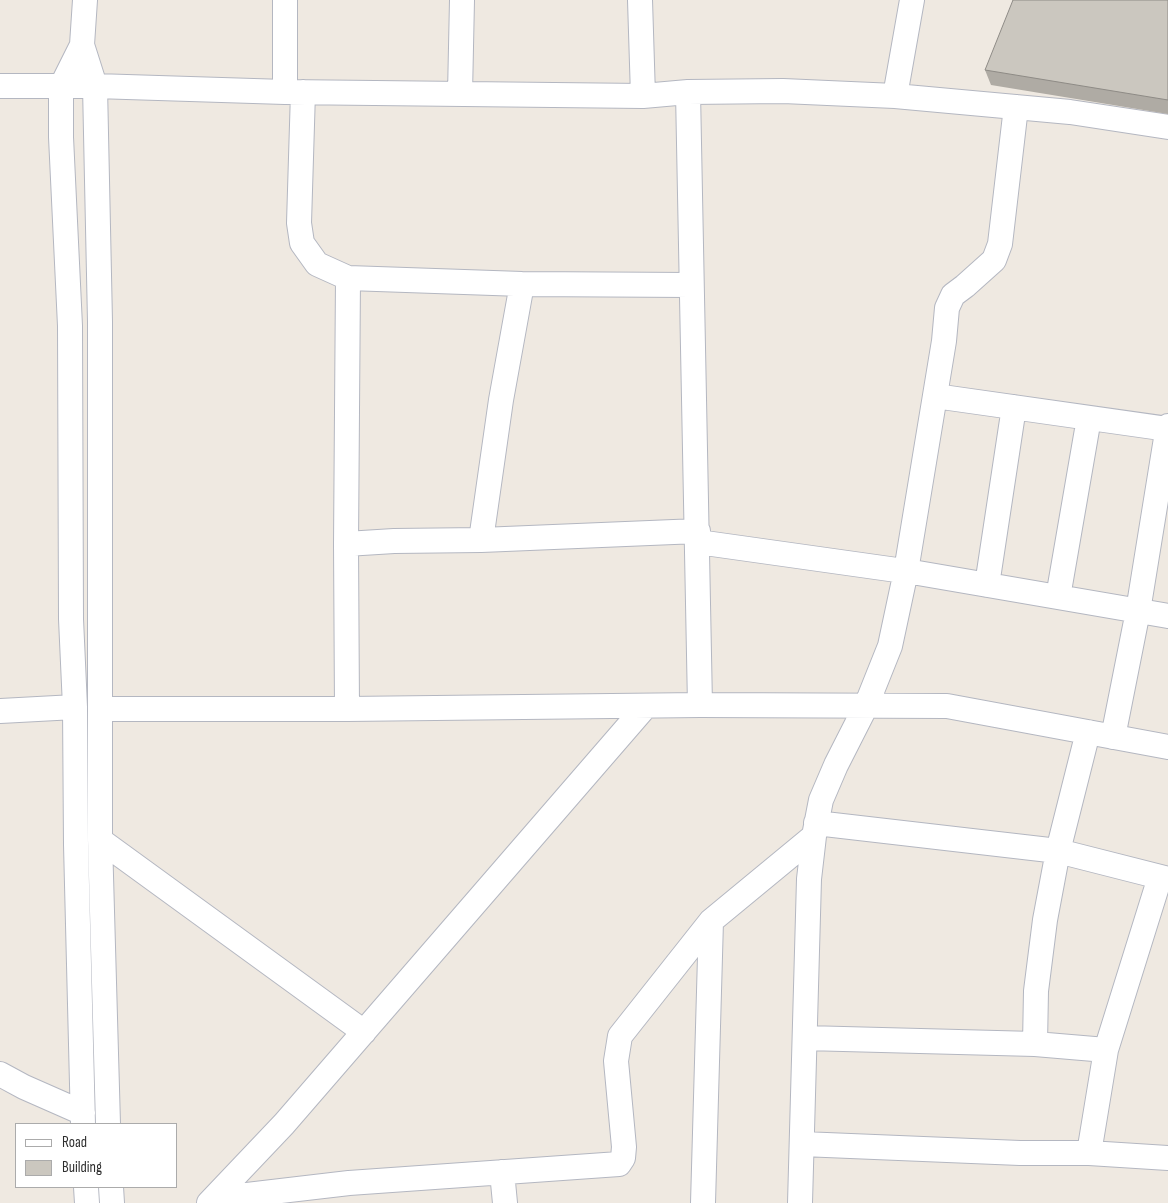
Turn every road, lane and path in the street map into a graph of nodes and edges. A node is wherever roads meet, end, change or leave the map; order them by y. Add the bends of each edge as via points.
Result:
1 (85, 0) edge
2 (285, 0) edge
3 (462, 0) edge
4 (640, 0) edge
5 (912, 0) edge
6 (82, 45) junction
7 (0, 86) edge
8 (95, 86) junction
9 (61, 87) junction
10 (294, 92) junction
11 (688, 92) junction
12 (460, 94) junction
13 (643, 96) junction
14 (895, 96) junction
15 (1016, 107) junction
16 (1168, 127) edge
17 (348, 278) junction
18 (522, 284) junction
19 (691, 285) junction
20 (935, 396) junction
21 (1014, 407) junction
22 (1089, 418) junction
23 (1168, 428) edge
24 (1161, 519) edge
25 (698, 537) junction
26 (481, 540) junction
27 (346, 544) junction
28 (906, 571) junction
29 (987, 585) junction
30 (1058, 597) junction
31 (1138, 611) junction
32 (1168, 616) edge
33 (700, 705) junction
34 (866, 706) junction
35 (75, 707) junction
36 (645, 707) junction
37 (100, 709) junction
38 (347, 709) junction
39 (0, 711) edge
40 (1088, 732) junction
41 (1114, 737) junction
42 (1168, 746) edge
43 (815, 830) junction
44 (100, 840) junction
45 (1058, 851) junction
46 (1164, 878) edge
47 (711, 921) junction
48 (364, 1032) junction
49 (805, 1038) junction
50 (1035, 1044) junction
51 (1106, 1050) junction
52 (0, 1074) edge
53 (83, 1119) edge
54 (108, 1123) edge
55 (802, 1144) junction
56 (1089, 1153) junction
57 (1168, 1158) edge
58 (502, 1172) junction
59 (86, 1188) edge
60 (111, 1188) edge
61 (211, 1201) edge
62 (87, 1203) edge
63 (112, 1203) edge
64 (505, 1203) edge
65 (703, 1203) edge
66 (800, 1203) edge

1 - 6 street
2 - 10 street
3 - 12 street
4 - 13 street
5 - 14 street
6 - 8 street
6 - 9 street
7 - 9 street
8 - 9 street
8 - 10 street
8 - 37 street via 100,332
9 - 35 street via 70,326 71,619
10 - 12 street
10 - 17 street via 302,243 317,264
11 - 13 street
11 - 14 street via 783,91
11 - 19 street
12 - 13 street
14 - 15 street
15 - 16 street
15 - 20 street via 1000,244 994,260 953,295 947,308
17 - 18 street
17 - 27 street
18 - 19 street
18 - 26 street
19 - 25 street
20 - 21 street
20 - 28 street
21 - 22 street
21 - 29 street
22 - 23 street
22 - 30 street
23 - 24 street
24 - 31 street
25 - 26 street
25 - 28 street
25 - 33 street
26 - 27 street
27 - 38 street
28 - 29 street
28 - 34 street via 890,646
29 - 30 street
30 - 31 street
31 - 32 street
31 - 41 street
33 - 34 street
33 - 36 street
34 - 40 street via 947,706
34 - 43 street via 821,800
35 - 39 street
35 - 53 street
36 - 38 street
36 - 48 street
37 - 38 street
37 - 44 street
40 - 41 street
40 - 45 street
41 - 42 street
43 - 45 street
43 - 47 street
43 - 49 street via 810,879
44 - 48 street
44 - 54 street
45 - 46 street
45 - 50 street via 1036,990
46 - 51 street
47 - 58 street via 620,1036 616,1061 624,1147 619,1164
47 - 65 street
48 - 61 street
49 - 50 street
49 - 55 street
50 - 51 street
51 - 56 street
52 - 53 street
55 - 56 street
55 - 66 street
56 - 57 street
58 - 61 street via 349,1182
58 - 64 street
59 - 62 street
60 - 63 street

